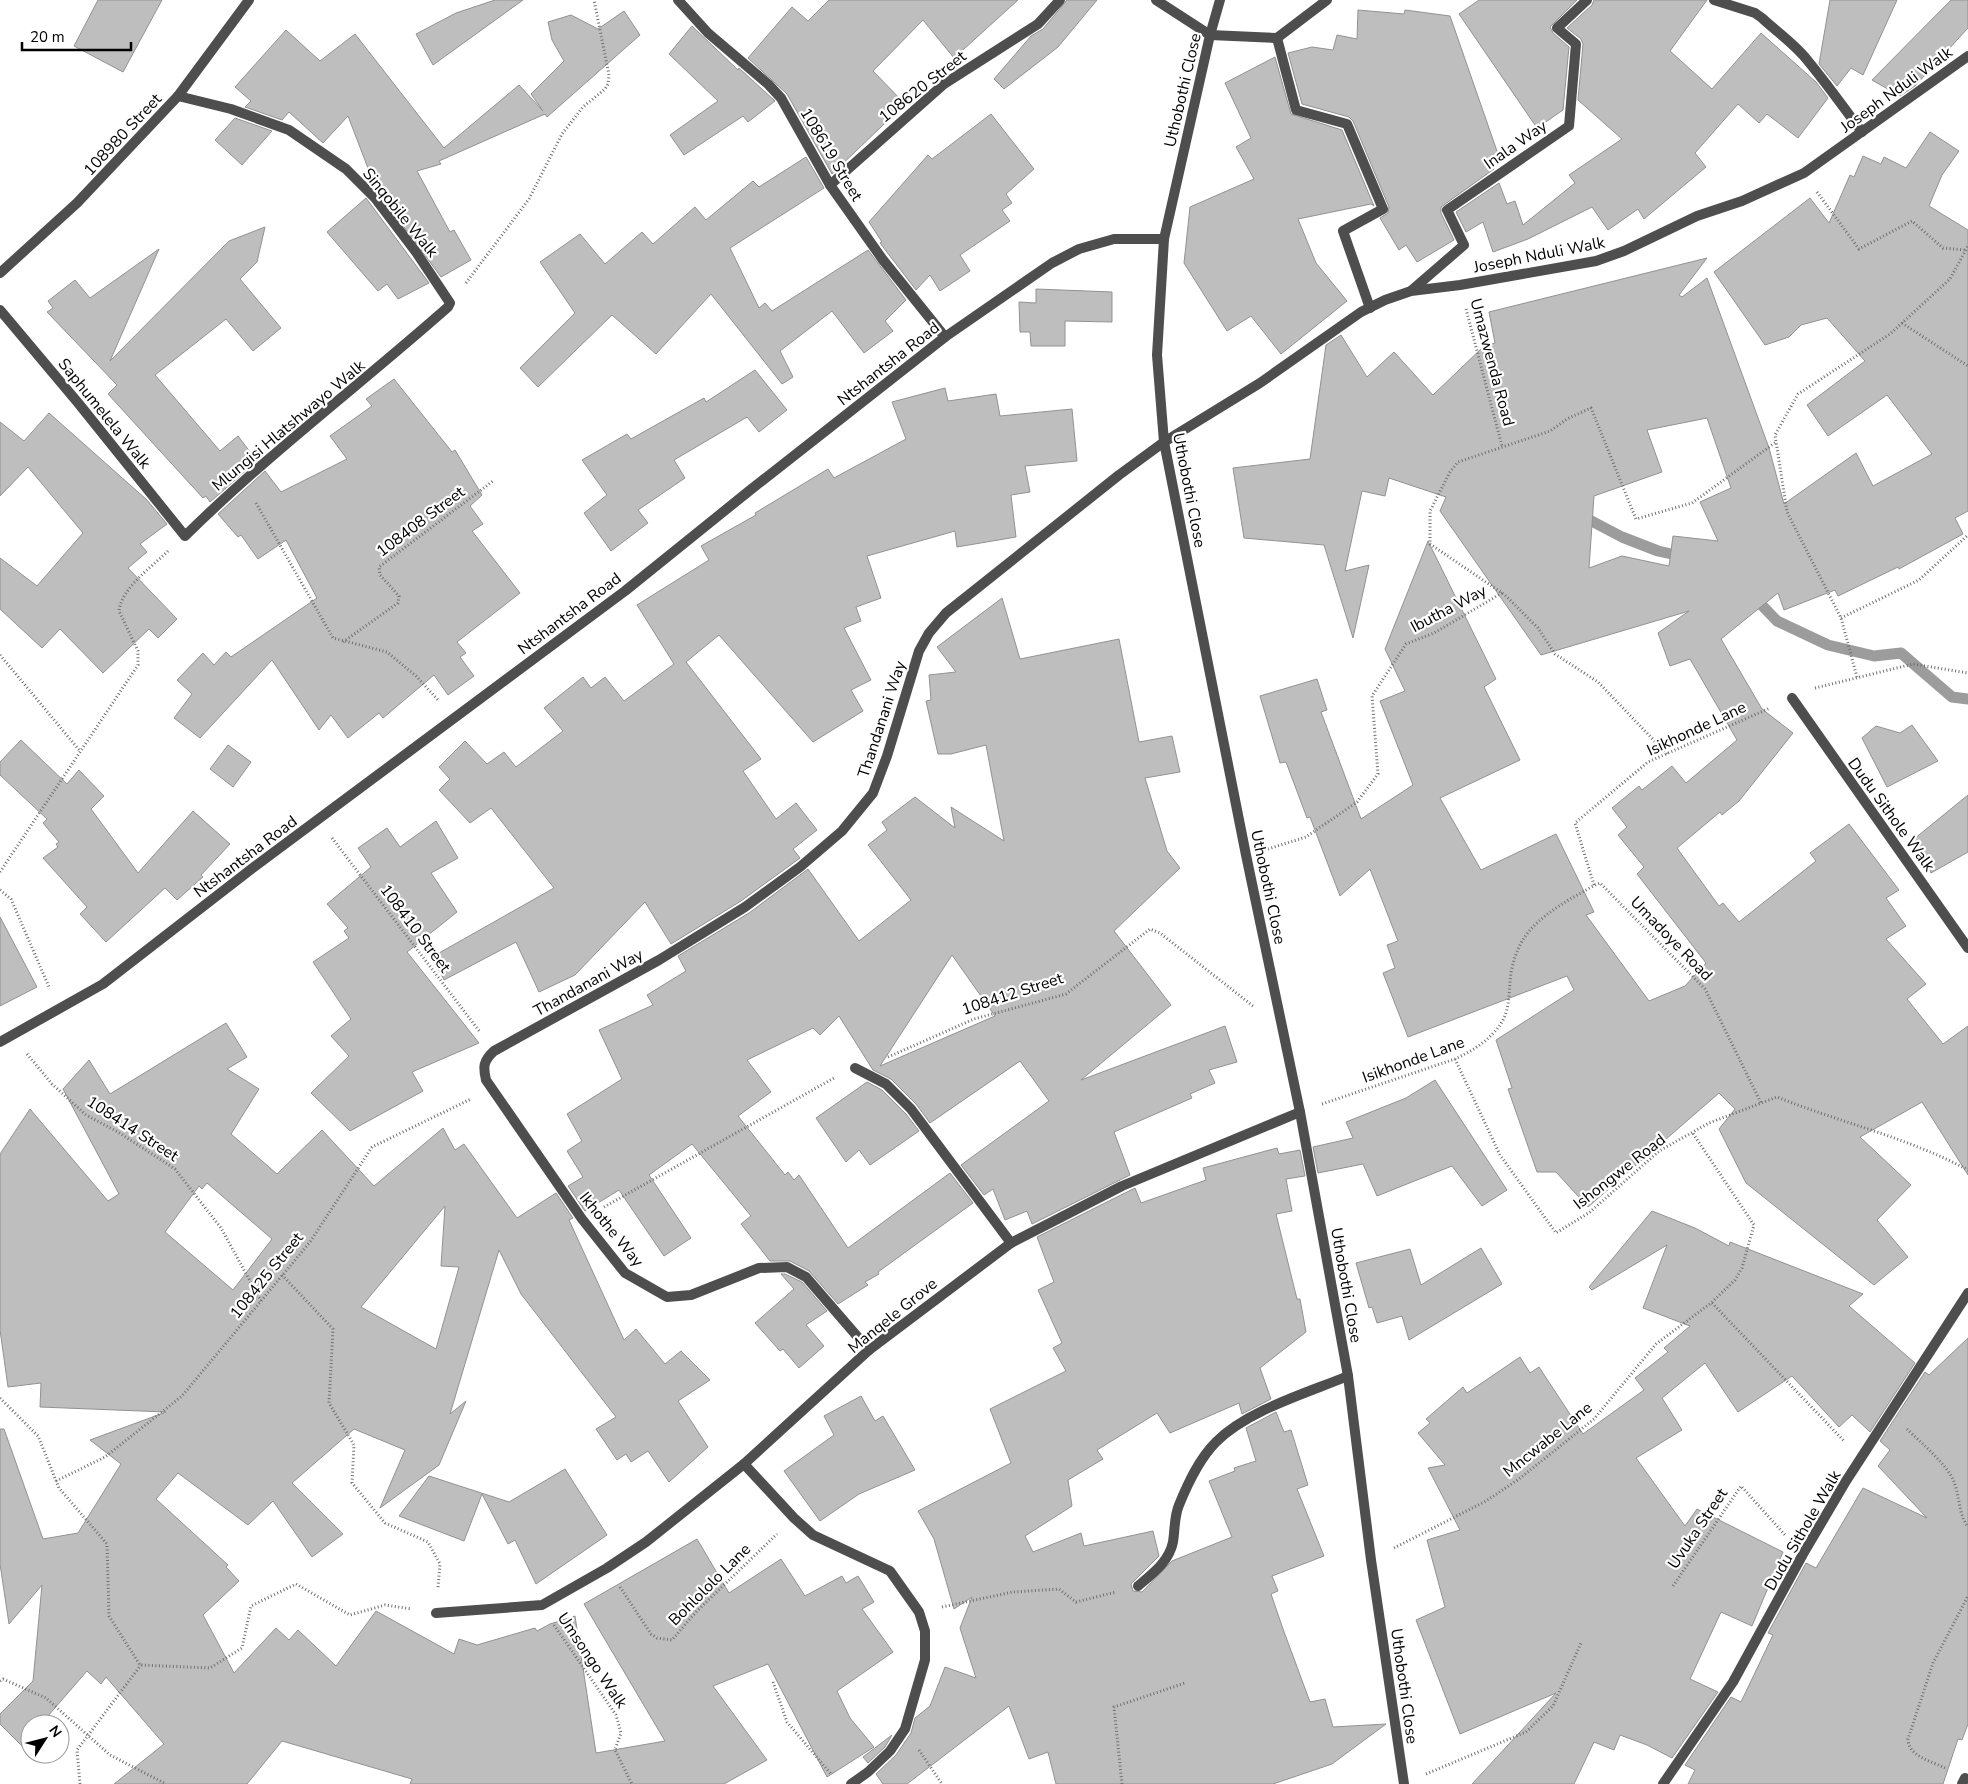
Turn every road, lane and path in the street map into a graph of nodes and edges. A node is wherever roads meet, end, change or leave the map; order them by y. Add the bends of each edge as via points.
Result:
1 (249, 0) edge
2 (594, 0) edge
3 (678, 0) edge
4 (1060, 0) edge
5 (1156, 0) edge
6 (1220, 0) edge
7 (1327, 0) edge
8 (1587, 0) edge
9 (1714, 0) edge
10 (1210, 35) junction
11 (1277, 38) junction
12 (1968, 56) edge
13 (178, 96) junction
14 (1862, 132) junction
15 (1804, 173) junction
16 (830, 185) junction
17 (1164, 239) junction
18 (1968, 246) edge
19 (1966, 250) junction
20 (0, 273) edge
21 (1460, 285) junction
22 (1411, 291) junction
23 (450, 303) junction
24 (1370, 308) junction
25 (0, 310) edge
26 (1902, 323) junction
27 (946, 337) junction
28 (1968, 366) edge
29 (1164, 442) junction
30 (1776, 442) junction
31 (1502, 446) junction
32 (242, 481) junction
33 (494, 481) dead end
34 (1968, 535) edge
35 (185, 536) junction
36 (1502, 593) junction
37 (1841, 618) junction
38 (342, 642) junction
39 (0, 655) edge
40 (1968, 673) edge
41 (1857, 677) junction
42 (1792, 698) junction
43 (449, 722) junction
44 (80, 752) junction
45 (1667, 754) junction
46 (318, 820) junction
47 (1246, 855) junction
48 (0, 872) edge
49 (1594, 885) junction
50 (0, 890) edge
51 (1968, 948) edge
52 (58, 1009) junction
53 (1283, 1029) junction
54 (12, 1035) junction
55 (0, 1042) edge
56 (494, 1051) junction
57 (1455, 1059) junction
58 (854, 1068) junction
59 (492, 1089) junction
60 (1761, 1103) junction
61 (1300, 1112) junction
62 (1692, 1132) junction
63 (1968, 1170) edge
64 (582, 1219) junction
65 (1011, 1243) junction
66 (282, 1275) junction
67 (1968, 1293) edge
68 (261, 1301) junction
69 (1711, 1303) junction
70 (869, 1350) junction
71 (1348, 1376) junction
72 (1, 1400) edge
73 (1891, 1412) junction
74 (1862, 1460) junction
75 (744, 1464) junction
76 (56, 1481) junction
77 (794, 1518) junction
78 (1968, 1526) edge
79 (1803, 1554) junction
80 (1371, 1560) junction
81 (607, 1568) junction
82 (1138, 1586) joint
83 (1673, 1586) dead end
84 (1968, 1596) edge
85 (542, 1605) junction
86 (919, 1612) junction
87 (436, 1613) junction
88 (1581, 1643) dead end
89 (142, 1665) junction
90 (0, 1681) edge
91 (773, 1682) dead end
92 (1184, 1682) dead end
93 (905, 1729) junction
94 (88, 1735) junction
95 (833, 1777) dead end
96 (1964, 1781) edge
97 (80, 1784) edge
98 (166, 1784) edge
99 (632, 1784) edge
100 (850, 1784) edge
101 (942, 1784) edge
102 (1122, 1784) edge
103 (1404, 1784) edge
104 (1663, 1784) edge

1 - 13 street, 108980 Street
2 - 23 path via 608,84 583,107 562,134 529,200
3 - 16 street, 108619 Street via 708,32 781,98
4 - 16 street, 108620 Street via 1038,24 944,84
5 - 10 street
6 - 10 street, Uthobothi Close
7 - 11 street
8 - 22 street, Inala Way via 1557,28 1576,44 1569,126 1447,210 1464,245
9 - 14 street via 1762,18 1808,60
10 - 11 street
10 - 17 street, Uthobothi Close
11 - 24 street via 1296,110 1347,124 1383,209 1344,231
12 - 14 street, Joseph Nduli Walk
13 - 20 street, 108980 Street via 77,203
13 - 23 street, Sinqobile Walk via 231,109 289,130 346,169 375,198
14 - 15 street, Joseph Nduli Walk
15 - 19 path via 1859,249 1912,221 1942,248
15 - 21 street, Joseph Nduli Walk via 1596,261
16 - 27 street, 108619 Street via 883,260
17 - 27 street, Ntshantsha Road via 1114,239 1079,249 1052,263
17 - 29 street, Uthobothi Close via 1157,355
18 - 19 path
19 - 26 path via 1950,279
21 - 22 street, Joseph Nduli Walk
21 - 31 path, Umazwenda Road
22 - 24 street, Joseph Nduli Walk
23 - 32 street, Mlungisi Hlatshwayo Walk via 378,369
24 - 29 street, Joseph Nduli Walk via 1260,383
25 - 35 street, Saphumelela Walk
26 - 28 path
26 - 30 path via 1798,394 1775,435
27 - 43 street, Ntshantsha Road via 625,591
29 - 47 street, Uthobothi Close
29 - 56 street, Thandanani Way via 946,613 929,633 919,651 873,793 842,831 745,907 659,960
30 - 31 path, Umazwenda Road via 1692,503 1636,519 1591,408 1550,431
30 - 37 path via 1787,512
31 - 36 path, Umazwenda Road via 1458,462 1430,511 1430,544
32 - 35 street, Mlungisi Hlatshwayo Walk
32 - 38 path via 333,638
33 - 38 path, 108408 Street via 379,567 380,575 399,596 398,603
34 - 37 path via 1919,580
35 - 44 path via 122,597 119,611 140,660
36 - 45 path, Umazwenda Road via 1538,628 1556,654 1598,682
36 - 47 path, Ibutha Way via 1434,633 1406,644 1372,696 1378,774 1358,802 1306,837
37 - 41 path
38 - 43 path via 387,652 441,703
39 - 44 path
40 - 41 path, Isikhonde Lane via 1913,664
41 - 42 path, Isikhonde Lane via 1818,686
42 - 45 path, Isikhonde Lane
42 - 51 street, Dudu Sithole Walk
43 - 46 street, Ntshantsha Road
44 - 48 path
45 - 49 path, Isikhonde Lane via 1648,762 1575,823
46 - 52 street, Ntshantsha Road via 103,984
46 - 56 path, 108410 Street
47 - 53 street, Uthobothi Close
49 - 57 path, Isikhonde Lane via 1548,913 1521,941 1511,971 1503,1019 1475,1049
49 - 60 path, Umadoye Road via 1600,883 1705,989
50 - 52 path via 11,899
52 - 54 street, Ntshantsha Road
53 - 58 path, 108412 Street via 1160,933 1150,929 1066,994 974,1019 900,1053
53 - 61 street, Uthobothi Close
54 - 55 street, Ntshantsha Road
54 - 68 path, 108414 Street via 52,1084 86,1115 175,1169 221,1228
56 - 59 street via 483,1066
57 - 61 path, Isikhonde Lane
57 - 62 path, Ishongwe Road via 1500,1155 1556,1232 1590,1212 1659,1151
58 - 64 path, 108412 Street
58 - 65 street via 886,1084 906,1103
59 - 64 street, Ikhothe Way
59 - 66 path, 108425 Street via 372,1147 310,1242
60 - 62 path, Ishongwe Road
60 - 63 path, Ishongwe Road via 1777,1097 1873,1131
61 - 65 street, Manqele Grove via 1122,1186
61 - 71 street, Uthobothi Close
62 - 69 path, Mncwabe Lane via 1754,1225 1742,1268 1735,1280
64 - 70 street, Ikhothe Way via 625,1273 667,1297 690,1295 759,1268 787,1267 806,1277
65 - 70 street, Manqele Grove
66 - 68 path, 108425 Street
66 - 87 path via 333,1329 330,1403 354,1445 352,1483 385,1523 428,1542 440,1564
67 - 73 street, Dudu Sithole Walk
68 - 76 path, 108425 Street via 182,1396 105,1457
69 - 74 path
69 - 80 path, Mncwabe Lane via 1656,1344 1594,1419 1519,1479 1486,1501
70 - 75 street, Manqele Grove
71 - 80 street, Uthobothi Close
71 - 82 street via 1272,1407 1216,1442 1199,1464 1176,1511 1170,1552
72 - 76 path via 38,1436
73 - 74 street, Dudu Sithole Walk
73 - 78 path via 1954,1480 1962,1516
74 - 79 street, Dudu Sithole Walk
75 - 77 street
75 - 81 street, Manqele Grove via 646,1542
76 - 89 path via 106,1544 109,1616
77 - 81 path, Bohlololo Lane via 696,1612 672,1640 651,1634
77 - 86 street via 813,1535 890,1571
79 - 83 path, Uvuka Street via 1741,1486
79 - 104 street, Dudu Sithole Walk via 1733,1682
80 - 103 street, Uthobothi Close
81 - 85 street, Manqele Grove
82 - 86 path via 1076,1602 1059,1589 1013,1592
84 - 96 path via 1933,1663 1908,1738 1908,1746 1914,1753
85 - 87 street
85 - 99 path, Umsongo Walk via 616,1715 622,1733 615,1750
86 - 93 street via 925,1631 925,1660
87 - 89 path via 385,1604 350,1615 296,1584 251,1606 242,1648 210,1668
88 - 103 path via 1553,1706 1526,1732
89 - 94 path
90 - 94 path via 3,1679 46,1698
91 - 95 path via 787,1722
92 - 102 path via 1114,1707
93 - 100 street via 890,1751
93 - 101 path
94 - 97 path via 77,1750
94 - 98 path via 110,1755

